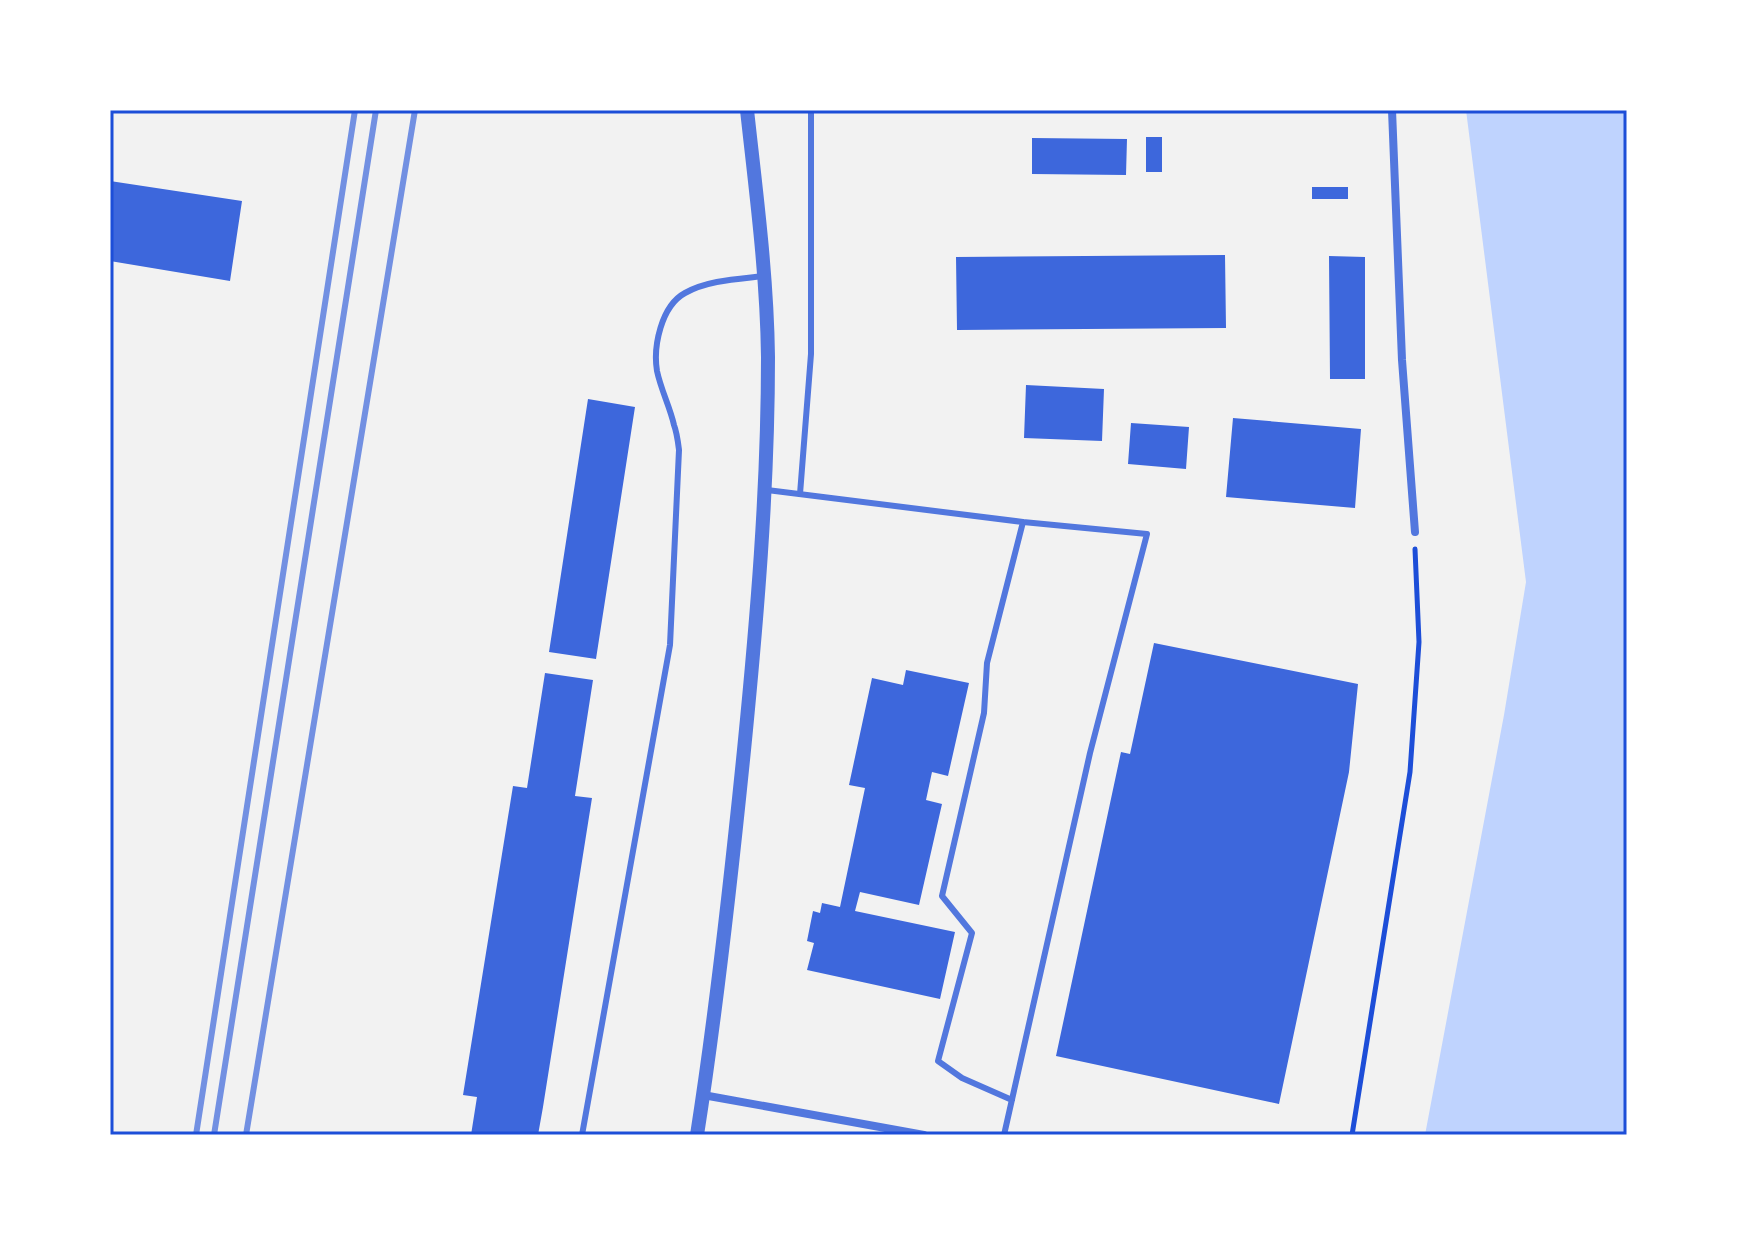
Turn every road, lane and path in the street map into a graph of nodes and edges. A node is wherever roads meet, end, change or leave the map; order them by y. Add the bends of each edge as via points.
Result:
1 (747, 110) edge
2 (811, 110) edge
3 (1392, 110) edge
4 (764, 276) junction
5 (765, 490) junction
6 (800, 494) junction
7 (1023, 522) junction
8 (1415, 532) joint
9 (703, 1095) junction
10 (1012, 1100) junction
11 (582, 1135) edge
12 (697, 1135) edge
13 (924, 1135) edge
14 (1004, 1135) edge
15 (1352, 1135) edge

1 - 4 street
2 - 6 lane via 811,354
3 - 8 street
4 - 5 street
4 - 11 lane via 682,294 659,330 657,371 679,450 670,645
5 - 6 lane
5 - 9 street via 738,811
6 - 7 lane
7 - 10 lane via 987,663 984,713 942,896 972,933 938,1061
7 - 10 lane via 1147,534 1090,753
8 - 15 path via 1419,642 1410,772
9 - 12 street
9 - 13 street
10 - 14 lane

